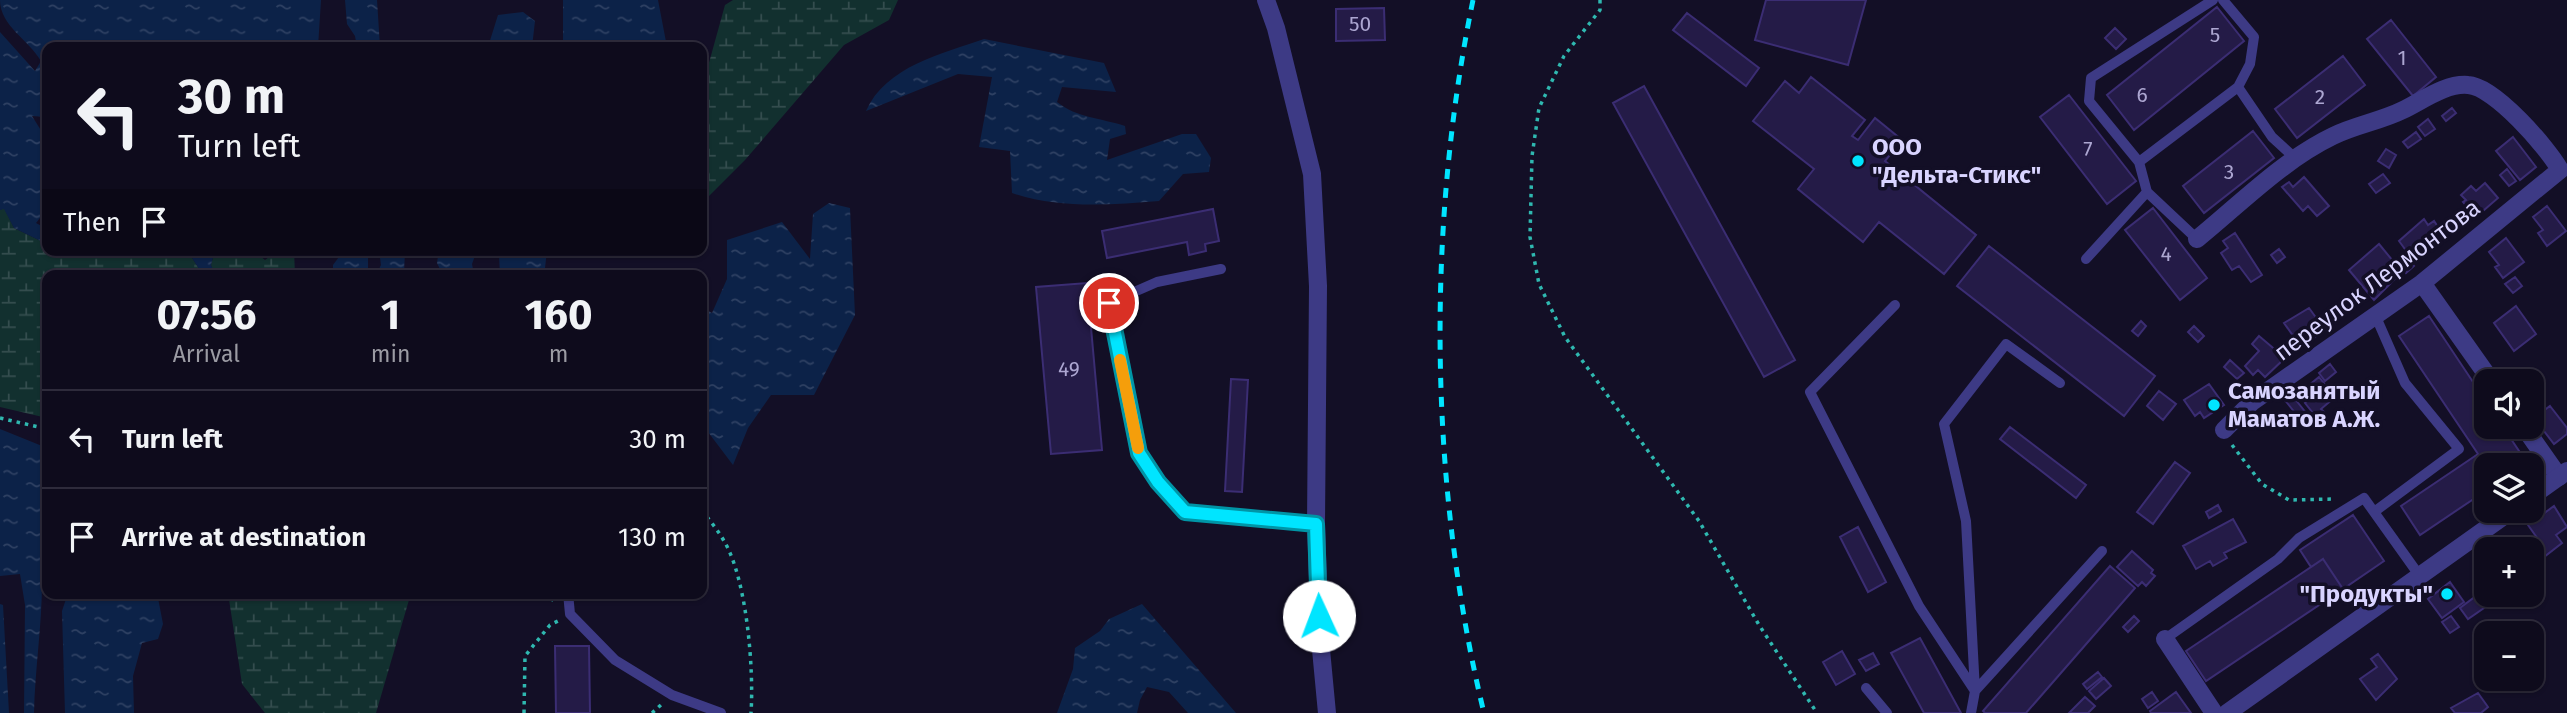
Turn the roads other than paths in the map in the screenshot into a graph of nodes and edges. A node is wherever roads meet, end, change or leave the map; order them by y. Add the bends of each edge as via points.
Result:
1 (1266, 0) edge
2 (2213, 0) edge
3 (2223, 0) edge
4 (2238, 87) junction
5 (2295, 158) junction
6 (2139, 162) junction
7 (2147, 192) junction
8 (2197, 239) joint
9 (2086, 259) dead end
10 (1221, 269) dead end
11 (2422, 283) junction
12 (1895, 305) dead end
13 (2376, 317) junction
14 (2482, 369) edge
15 (2060, 383) dead end
16 (2224, 430) road end
17 (2534, 439) edge
18 (2563, 474) edge
19 (2544, 487) edge
20 (2374, 512) junction
21 (2494, 523) edge
22 (1316, 524) junction
23 (2102, 551) dead end
24 (2419, 575) junction
25 (569, 599) edge
26 (2165, 639) joint
27 (1866, 688) dead end
28 (1975, 691) junction
29 (720, 713) edge
30 (1327, 713) edge
31 (1887, 713) edge
32 (1971, 713) edge
33 (2214, 713) edge
34 (2227, 713) edge

1 - 22 street via 1312,174 1318,286
2 - 6 lane via 2091,78 2090,101
3 - 4 lane via 2254,37
4 - 5 lane via 2272,137
4 - 6 lane
5 - 8 street
5 - 11 street, переулок Лермонтова via 2333,136 2402,111 2433,94 2468,85 2489,93 2550,151 2560,170
6 - 7 lane
7 - 8 lane
7 - 9 lane
10 - 22 lane via 1157,282 1109,303 1139,453 1185,512
11 - 13 street, переулок Лермонтова
11 - 14 street
12 - 28 lane via 1810,392 1919,606
13 - 16 street, переулок Лермонтова via 2252,402
13 - 20 lane via 2405,383 2459,449
15 - 28 lane via 2006,344 1944,424 1966,521
17 - 18 street
18 - 19 street
20 - 24 lane
20 - 26 lane via 2364,498 2299,538 2278,559
21 - 24 street
22 - 30 street
23 - 28 lane
24 - 34 street
25 - 29 lane via 570,614 615,660 673,695
26 - 33 street
27 - 31 lane
28 - 32 lane

